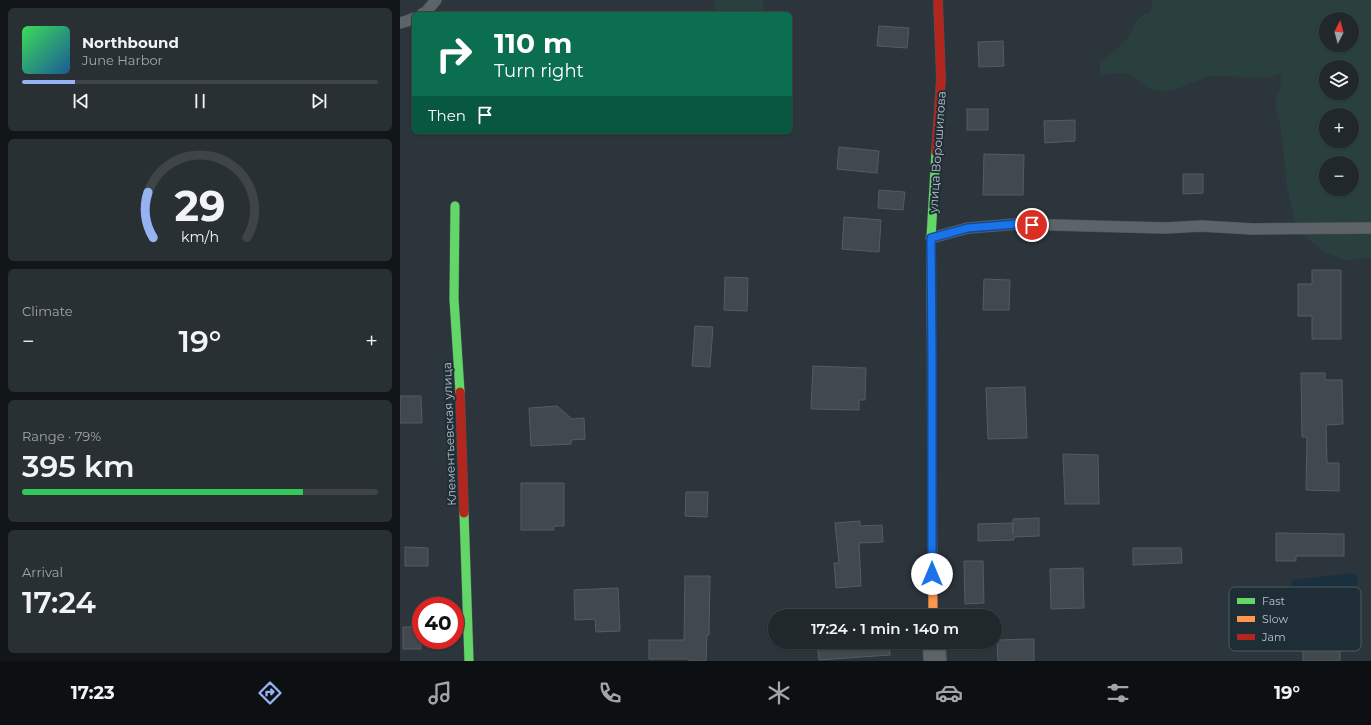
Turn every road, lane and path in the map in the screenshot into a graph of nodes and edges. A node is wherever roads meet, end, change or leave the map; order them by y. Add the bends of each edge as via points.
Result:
1 (436, 0) edge
2 (938, 0) edge
3 (426, 12) edge
4 (412, 19) edge
5 (400, 23) edge
6 (455, 206) dead end
7 (1371, 228) edge
8 (931, 238) junction
9 (933, 609) edge
10 (934, 649) edge
11 (469, 661) edge
12 (935, 661) edge

1 - 3 lane
2 - 8 street, улица Ворошилова via 942,79
4 - 5 lane
6 - 11 street, Клементьевская улица via 454,299
7 - 8 lane via 1253,229 1017,224 968,228
8 - 9 street, улица Ворошилова
10 - 12 street

